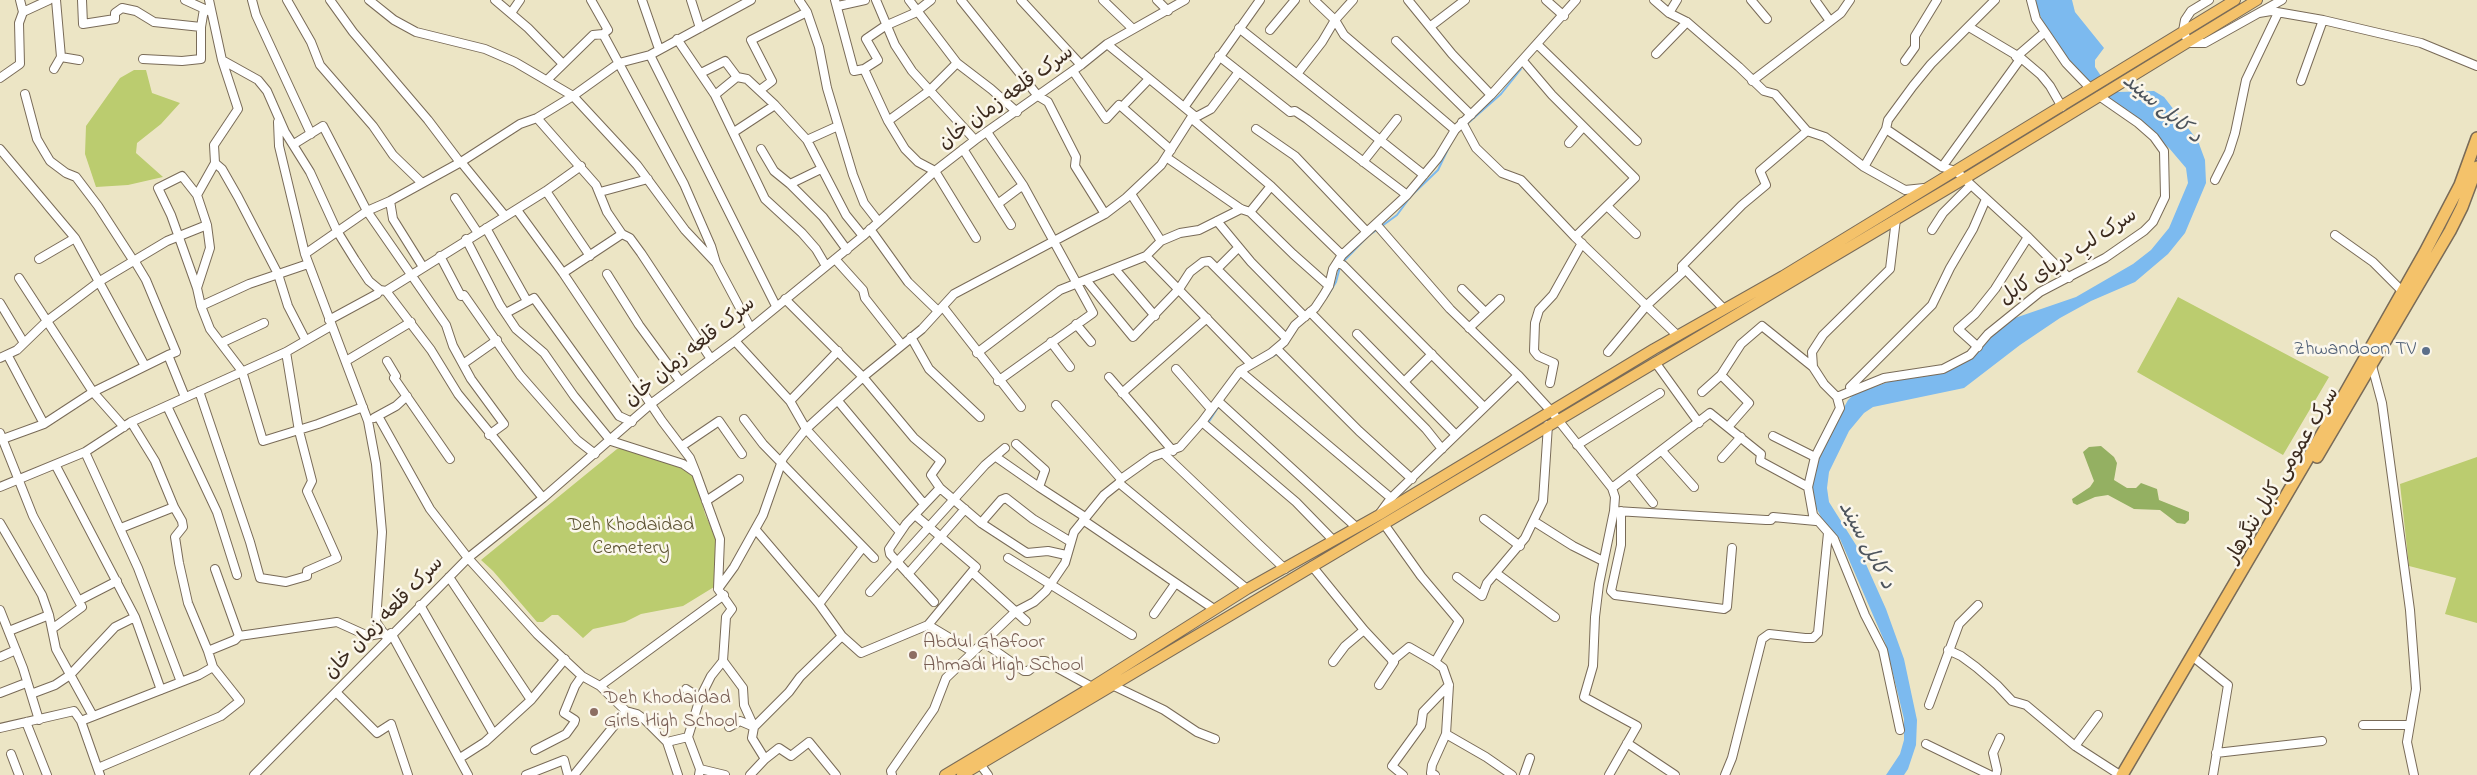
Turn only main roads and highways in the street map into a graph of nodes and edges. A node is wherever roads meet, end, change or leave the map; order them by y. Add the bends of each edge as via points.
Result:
1 (2235, 0) edge
2 (2257, 0) edge
3 (2477, 138) edge
4 (2477, 166) edge
5 (2370, 355) junction
6 (1382, 519) junction
7 (945, 775) edge
8 (962, 775) edge
9 (2121, 775) edge
10 (2129, 775) edge

1 - 6 main road via 1783,276 1550,411
2 - 6 main road via 1967,182 1896,219 1553,423
3 - 5 highway via 2460,185
4 - 5 highway, سرک عمومی کابل ننگرهار via 2450,231
5 - 9 highway, سرک عمومی کابل ننگرهار
5 - 10 highway, سرک عمومی کابل ننگرهار
6 - 7 main road via 1356,527 1247,589
6 - 8 main road via 1312,566

